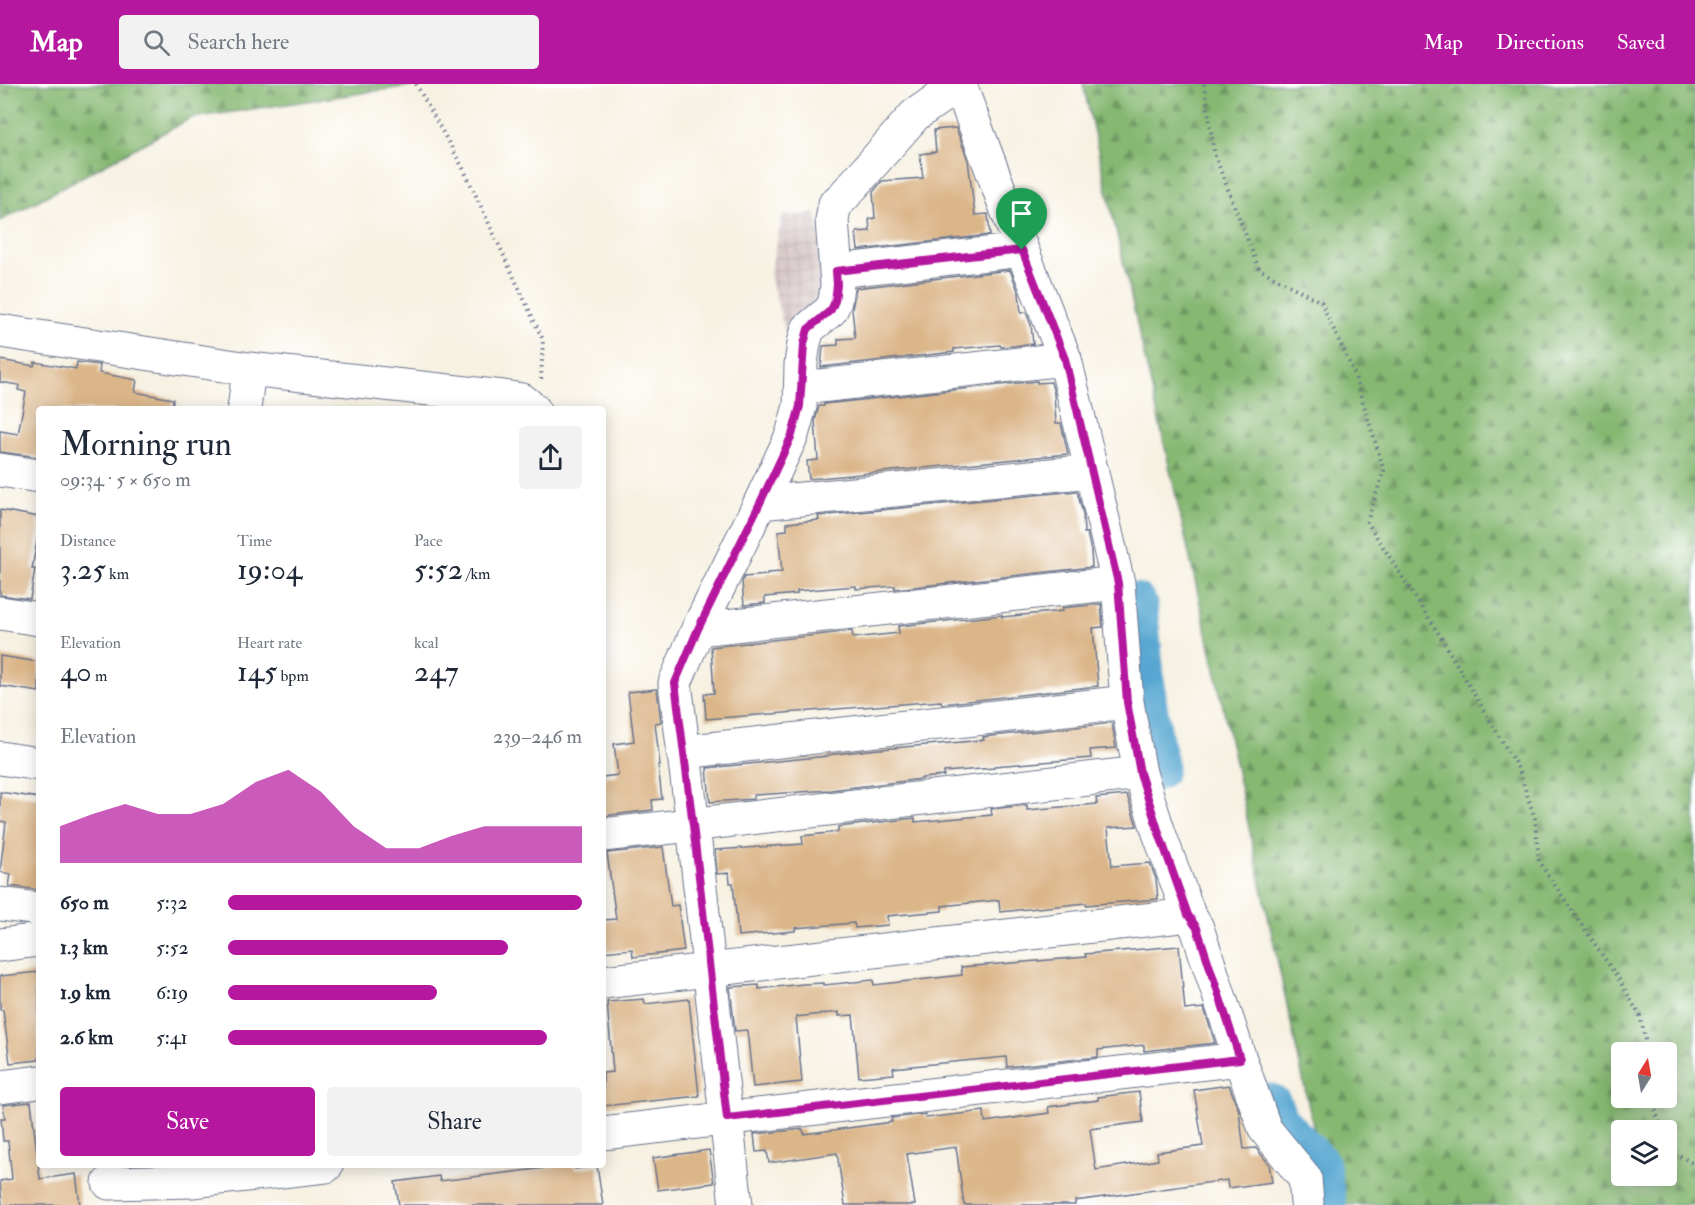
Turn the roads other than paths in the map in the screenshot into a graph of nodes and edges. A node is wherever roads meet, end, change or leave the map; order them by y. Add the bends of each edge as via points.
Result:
1 (1022, 250) junction
2 (836, 271) junction
3 (0, 330) edge
4 (1065, 359) junction
5 (249, 369) junction
6 (801, 388) junction
7 (537, 397) edge
8 (244, 406) edge
9 (0, 470) edge
10 (1092, 471) junction
11 (36, 476) edge
12 (760, 503) junction
13 (1118, 583) junction
14 (0, 613) edge
15 (36, 619) edge
16 (698, 629) junction
17 (1127, 702) junction
18 (683, 752) junction
19 (0, 758) edge
20 (36, 764) edge
21 (1140, 773) junction
22 (693, 825) junction
23 (606, 835) edge
24 (0, 904) edge
25 (36, 909) edge
26 (1188, 915) junction
27 (36, 940) edge
28 (0, 945) edge
29 (709, 971) junction
30 (606, 982) edge
31 (1240, 1059) junction
32 (36, 1082) edge
33 (0, 1087) edge
34 (727, 1118) junction
35 (606, 1133) edge
36 (308, 1168) edge
37 (108, 1184) edge
38 (182, 1184) edge
39 (1300, 1204) edge
40 (736, 1205) edge

1 - 2 street
1 - 2 street via 961,88 915,115 835,204 832,220
1 - 4 street
2 - 6 street via 831,310 808,329
3 - 5 street
4 - 6 street
4 - 10 street
5 - 7 street via 522,400
5 - 8 street
6 - 12 street via 792,435
9 - 11 street
10 - 12 street
10 - 13 street
12 - 16 street
13 - 16 street
13 - 17 street
14 - 15 street
16 - 18 street via 675,683
17 - 18 street
17 - 21 street
18 - 22 street
19 - 20 street
21 - 22 street
21 - 26 street
22 - 23 street
22 - 29 street
24 - 25 street
26 - 29 street
26 - 31 street via 1197,928
27 - 28 street
29 - 30 street
29 - 34 street
31 - 34 street
31 - 39 street via 1265,1129 1305,1178
32 - 33 street
34 - 35 street
34 - 40 street
36 - 38 street
37 - 38 street

